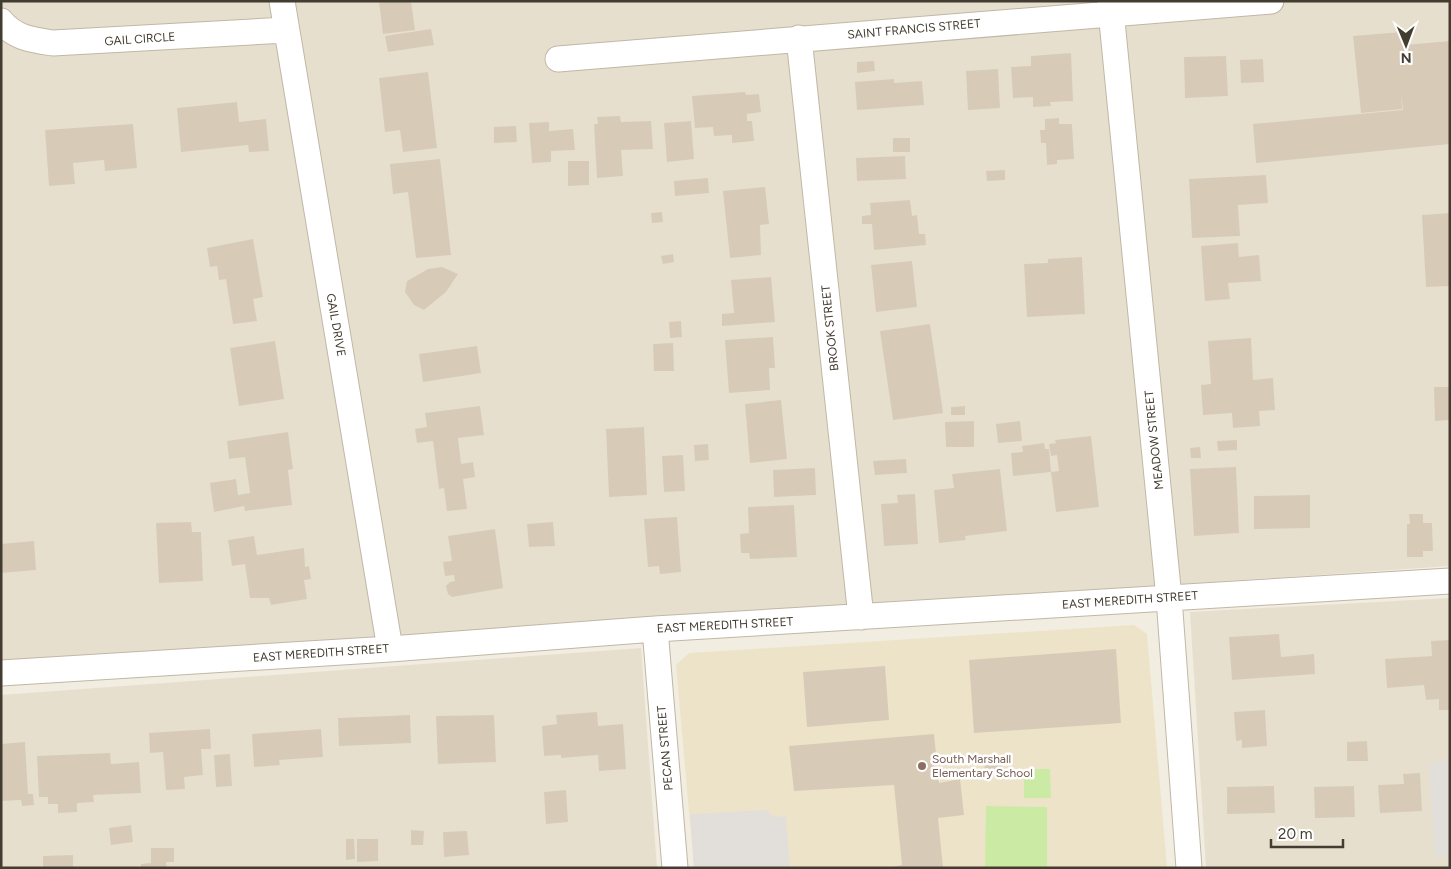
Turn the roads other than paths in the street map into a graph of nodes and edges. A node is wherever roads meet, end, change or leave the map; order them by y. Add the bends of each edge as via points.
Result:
1 (282, 1) edge
2 (1271, 1) edge
3 (1110, 7) edge
4 (1, 21) edge
5 (286, 30) junction
6 (799, 38) junction
7 (558, 59) dead end
8 (1450, 581) edge
9 (1169, 598) junction
10 (861, 617) junction
11 (655, 629) junction
12 (390, 648) junction
13 (1, 673) edge
14 (675, 868) edge
15 (1189, 868) edge

1 - 5 street, GAIL DRIVE
2 - 3 street, SAINT FRANCIS STREET
3 - 6 street, SAINT FRANCIS STREET
3 - 9 street, MEADOW STREET
4 - 5 street, GAIL CIRCLE via 9,31 27,39 53,43
5 - 12 street, GAIL DRIVE
6 - 7 street, SAINT FRANCIS STREET
6 - 10 street, BROOK STREET
8 - 9 street, EAST MEREDITH STREET
9 - 10 street, EAST MEREDITH STREET
9 - 15 street, MEADOW STREET
10 - 11 street, EAST MEREDITH STREET
11 - 12 street, EAST MEREDITH STREET
11 - 14 street, PECAN STREET
12 - 13 street, EAST MEREDITH STREET

